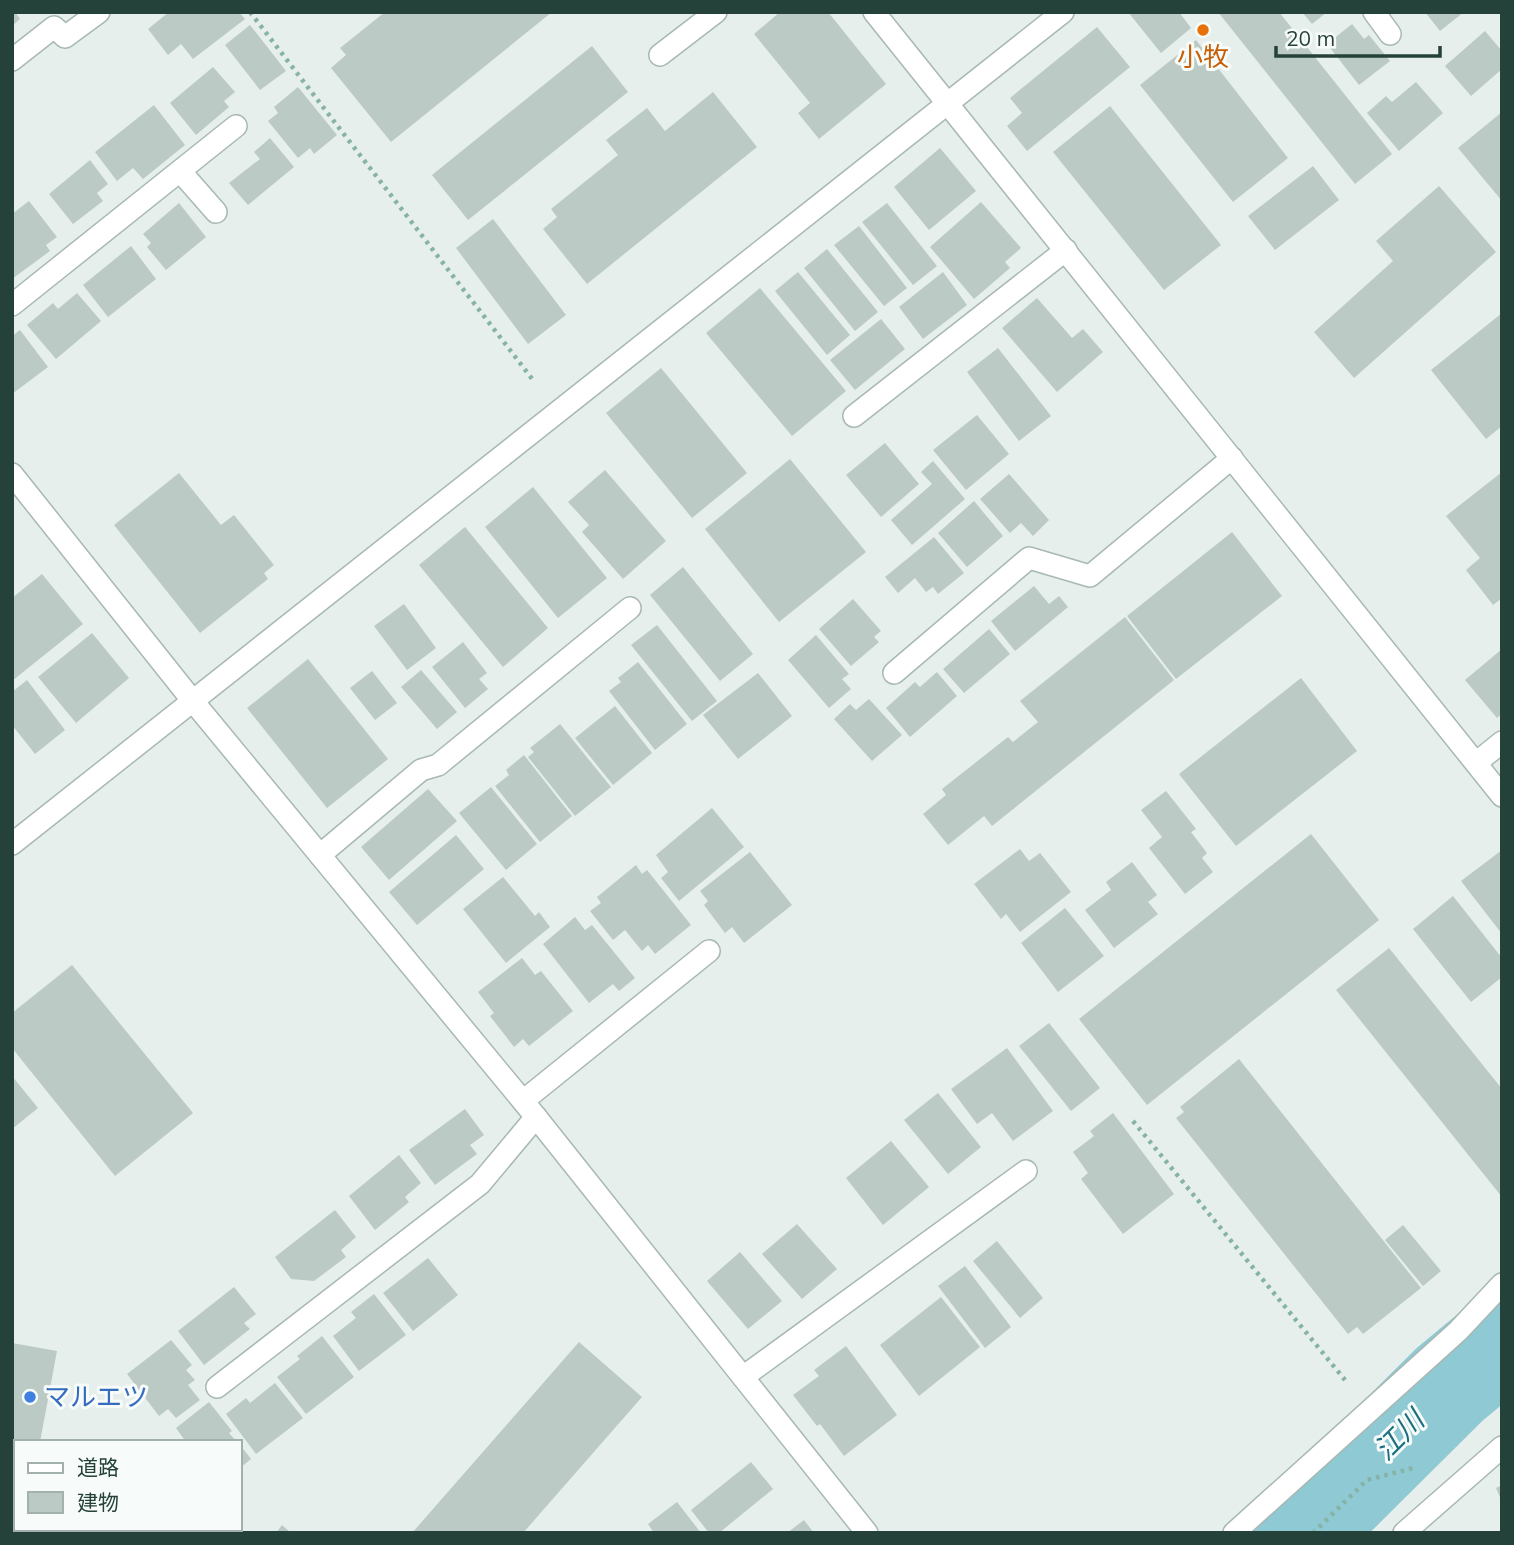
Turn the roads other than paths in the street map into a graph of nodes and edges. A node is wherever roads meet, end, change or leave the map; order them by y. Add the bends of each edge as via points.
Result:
1 (99, 12) edge
2 (716, 12) edge
3 (874, 12) edge
4 (1063, 12) edge
5 (1374, 12) edge
6 (1390, 34) dead end
7 (660, 55) dead end
8 (12, 60) edge
9 (947, 103) junction
10 (236, 126) dead end
11 (180, 171) junction
12 (216, 212) dead end
13 (1066, 250) junction
14 (12, 305) edge
15 (855, 416) dead end
16 (1232, 458) junction
17 (12, 474) edge
18 (631, 608) dead end
19 (894, 673) dead end
20 (192, 700) junction
21 (1502, 742) edge
22 (1476, 763) junction
23 (1502, 796) edge
24 (12, 844) edge
25 (320, 855) junction
26 (709, 951) dead end
27 (529, 1109) junction
28 (1026, 1171) dead end
29 (1502, 1284) edge
30 (744, 1377) junction
31 (217, 1387) dead end
32 (1502, 1447) edge
33 (867, 1533) edge
34 (1234, 1533) edge
35 (1404, 1533) edge

1 - 8 street via 65,37 54,27
2 - 7 street
3 - 9 street
4 - 9 street
5 - 6 street
9 - 13 street
9 - 20 street
10 - 11 street
11 - 12 street
11 - 14 street
13 - 15 street
13 - 16 street
16 - 19 street via 1090,576 1029,558
16 - 22 street
17 - 20 street
18 - 25 street
20 - 24 street
20 - 25 street
21 - 22 street
22 - 23 street
25 - 27 street
26 - 27 street
27 - 30 street
27 - 31 street via 480,1184
28 - 30 street
29 - 34 street via 1458,1331
30 - 33 street
32 - 35 street

